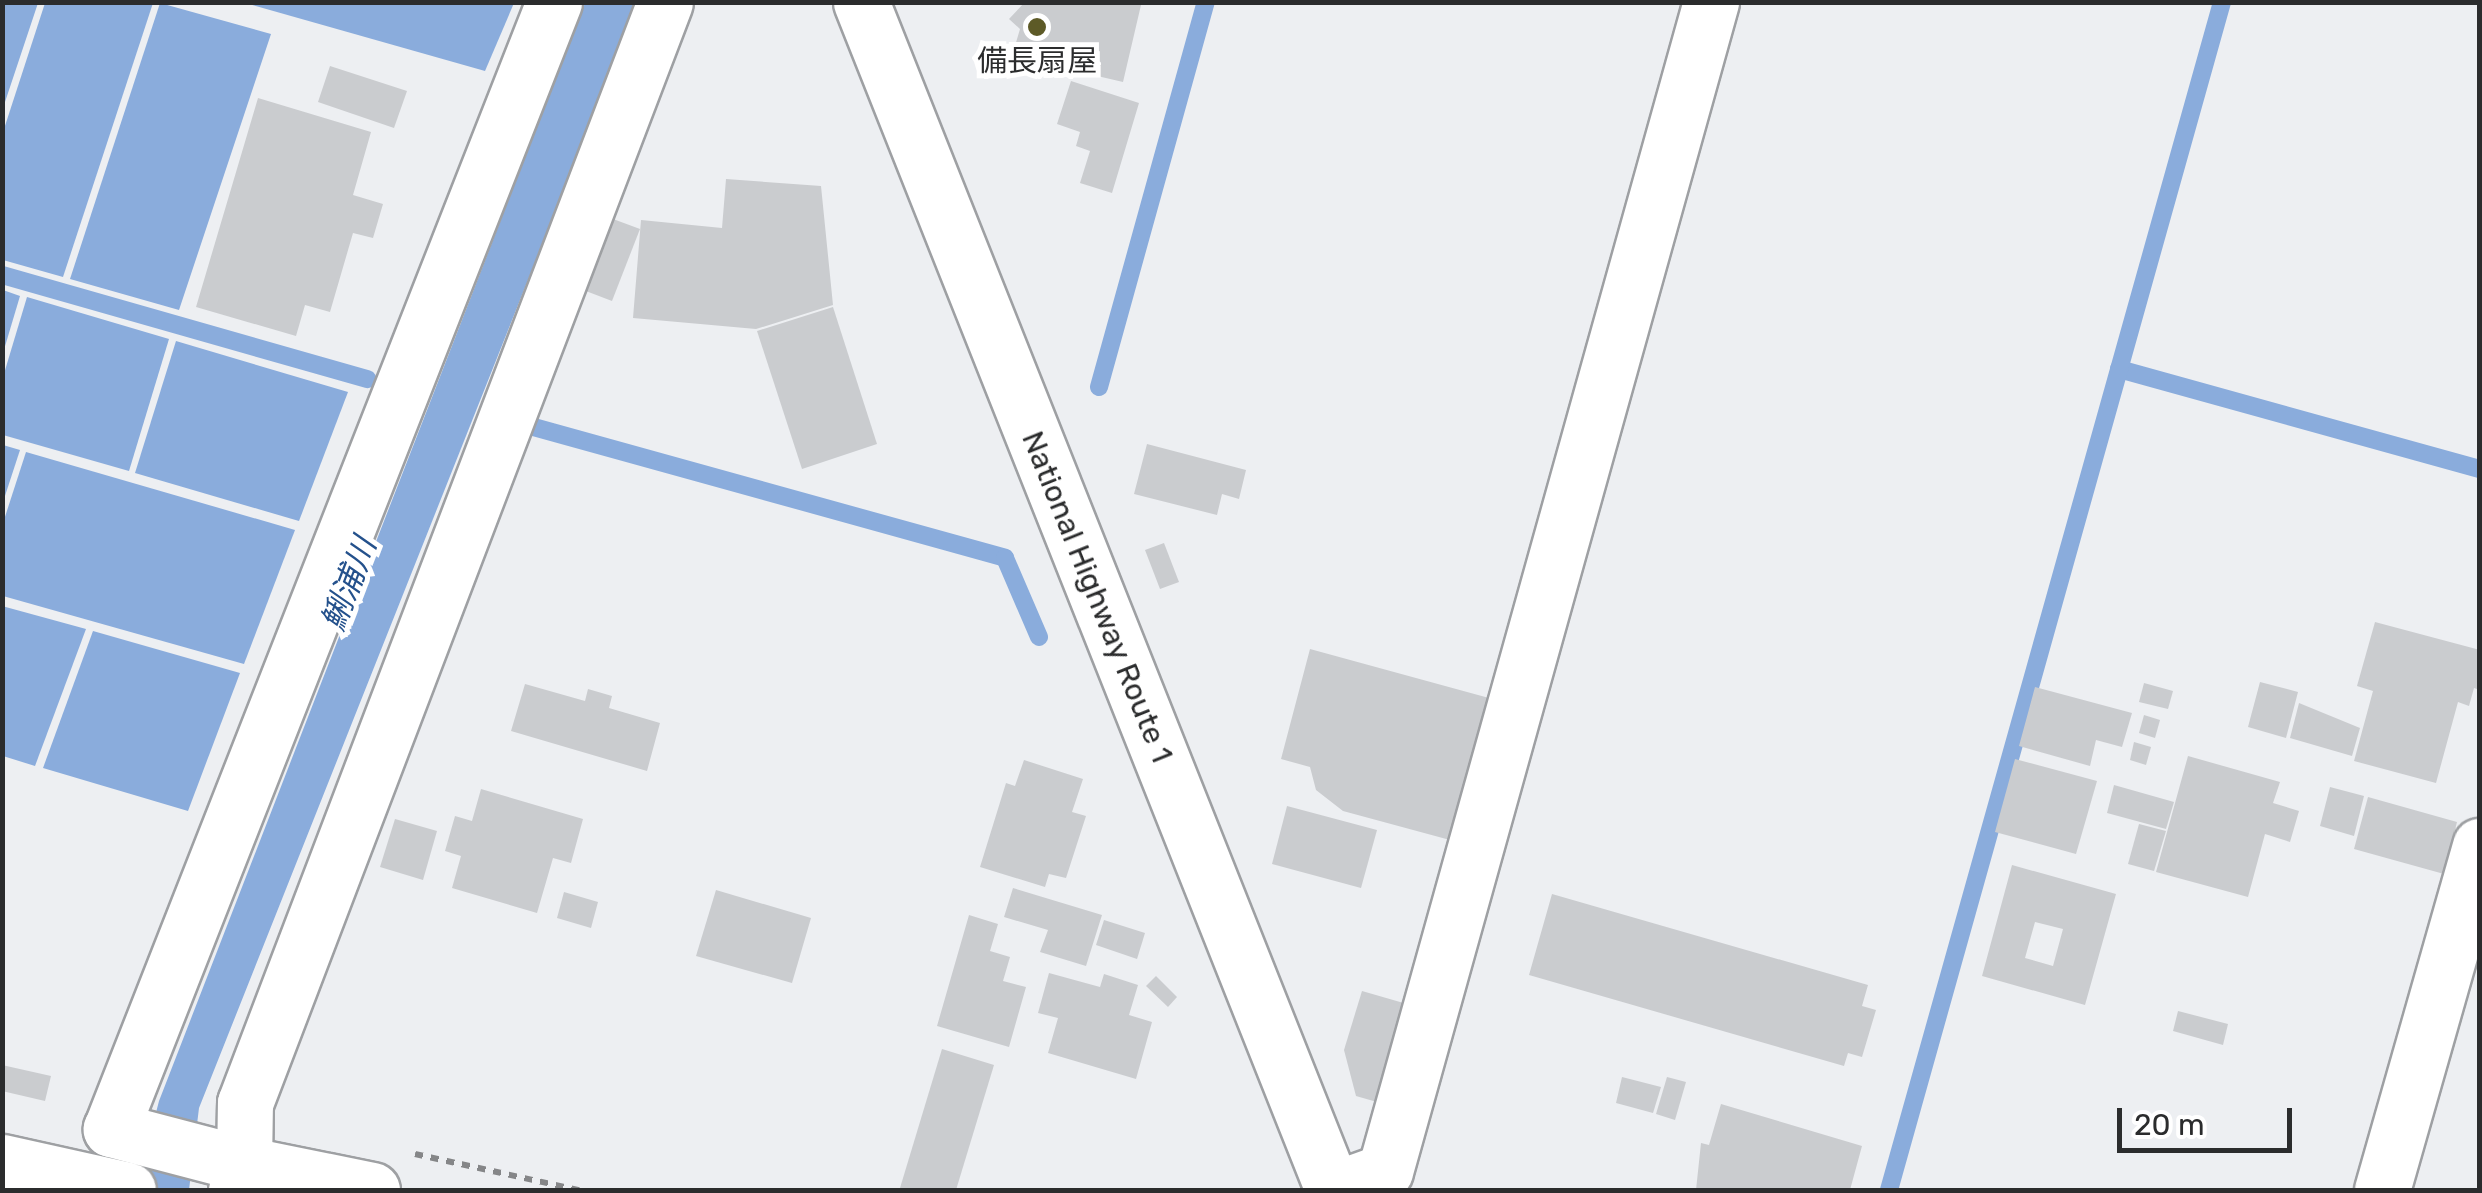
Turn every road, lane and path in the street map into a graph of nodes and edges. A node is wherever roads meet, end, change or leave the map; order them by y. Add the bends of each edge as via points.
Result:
1 (554, 2) edge
2 (665, 2) edge
3 (861, 2) edge
4 (1711, 2) edge
5 (2480, 846) edge
6 (2, 1162) edge
7 (229, 1170) edge
8 (128, 1190) edge
9 (372, 1190) edge
10 (1333, 1190) edge
11 (2382, 1190) edge

1 - 7 main road via 110,1129
2 - 7 main road via 253,1080
3 - 10 main road, National Highway Route 1
4 - 10 main road via 1385,1171
5 - 11 main road
6 - 8 main road
7 - 9 main road

